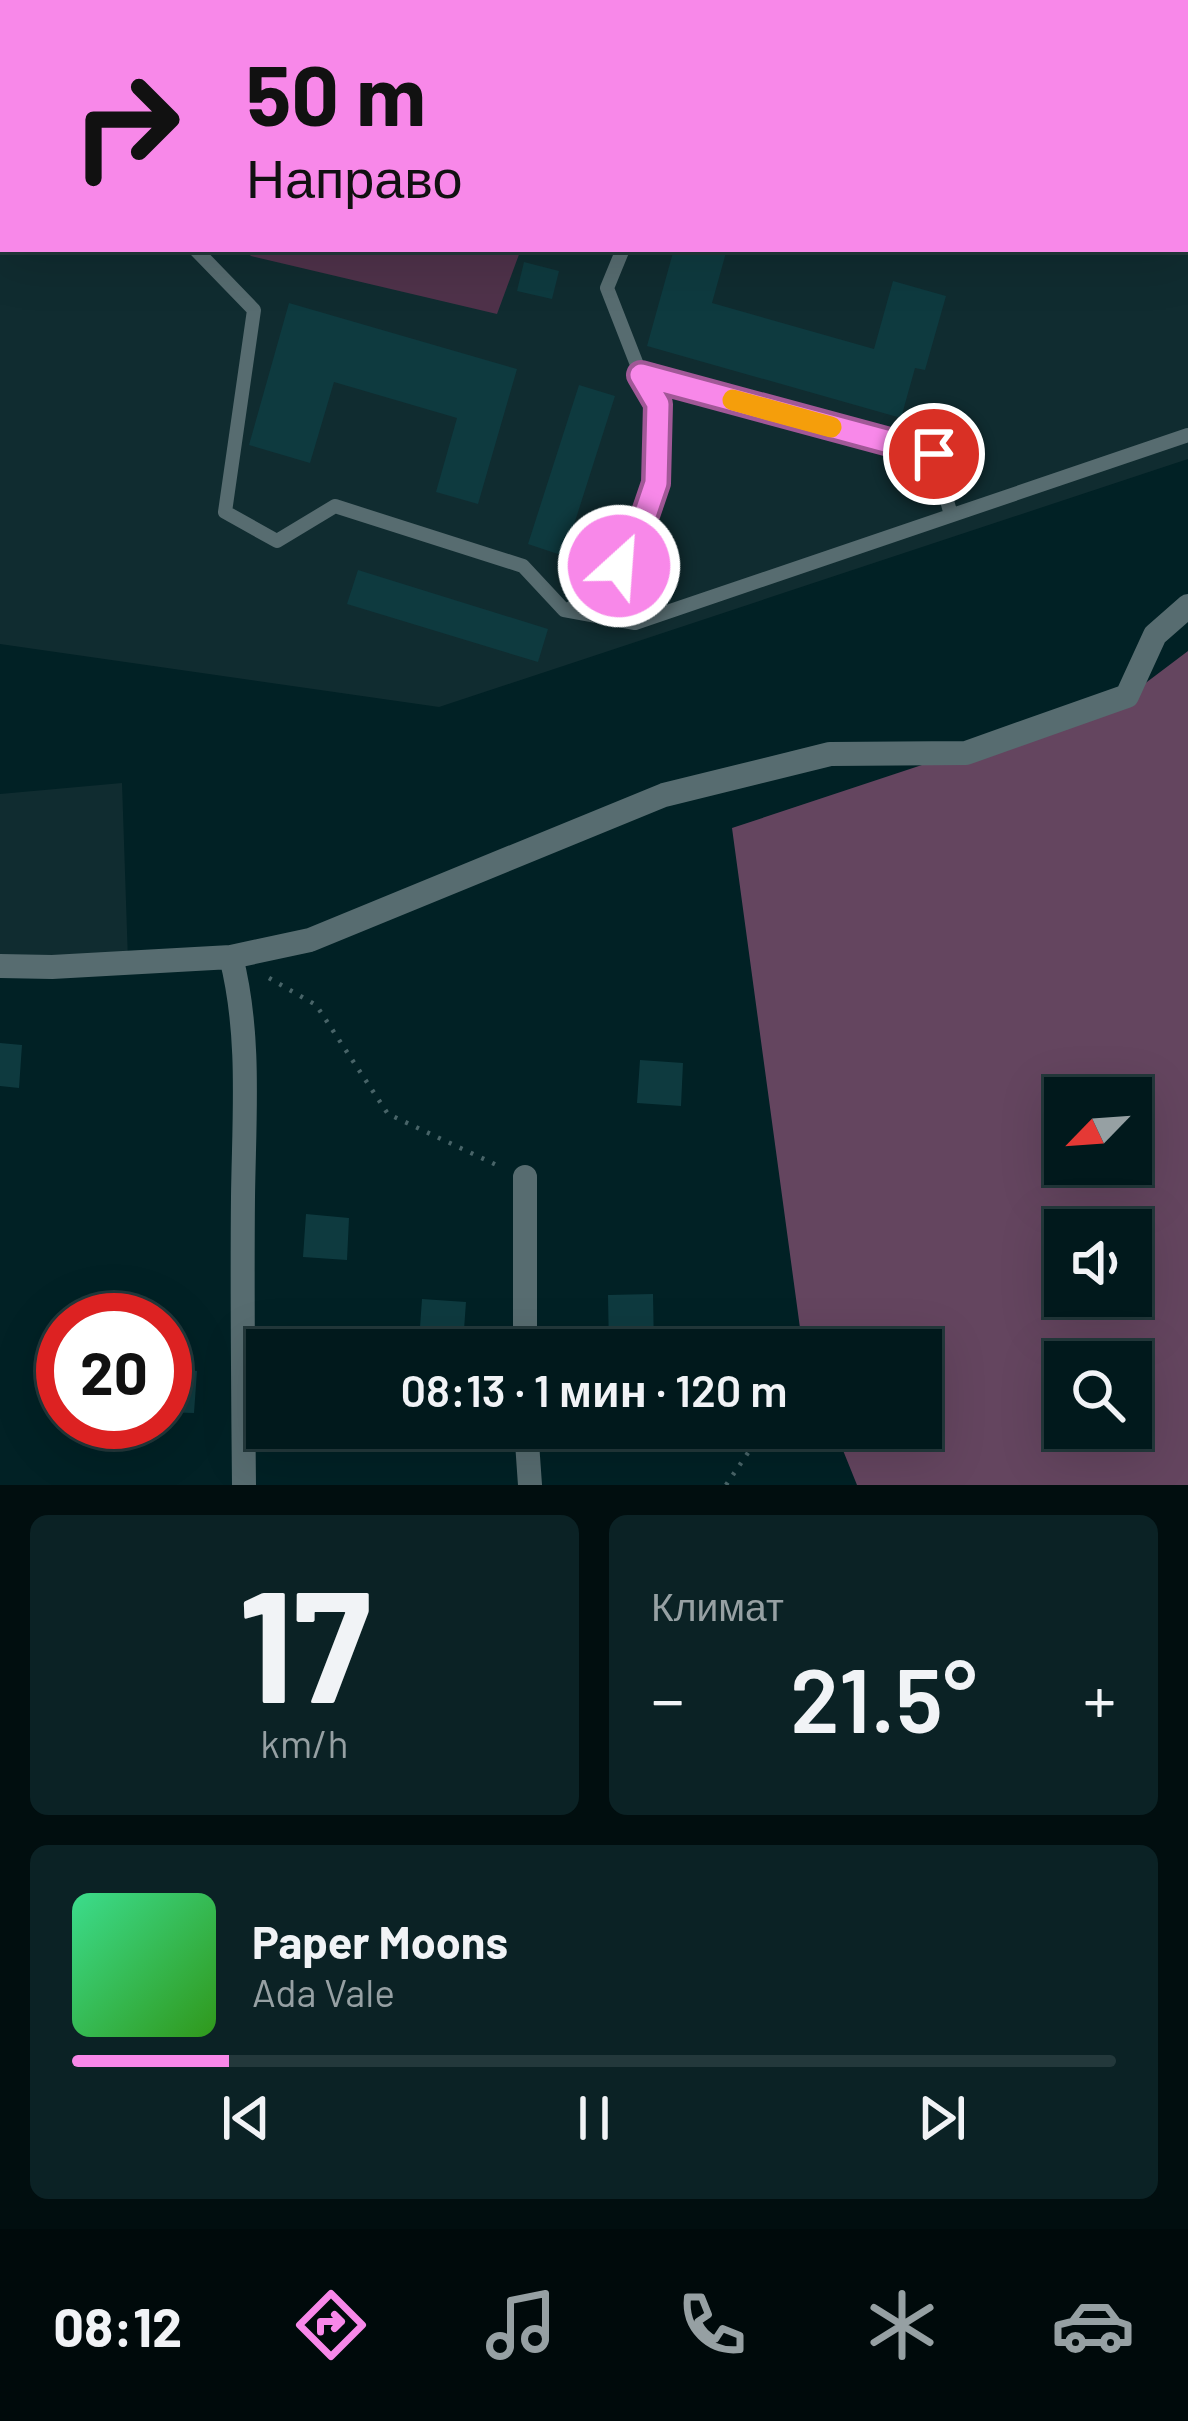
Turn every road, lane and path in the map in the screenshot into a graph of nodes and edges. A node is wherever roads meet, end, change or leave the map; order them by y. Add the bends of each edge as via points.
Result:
1 (198, 252) edge
2 (621, 252) edge
3 (641, 375) junction
4 (1188, 435) edge
5 (951, 515) junction
6 (1188, 606) edge
7 (564, 610) junction
8 (231, 957) junction
9 (0, 966) edge
10 (525, 1178) joint
11 (525, 1329) edge
12 (527, 1449) edge
13 (751, 1449) edge
14 (244, 1485) edge
15 (530, 1485) edge
16 (726, 1485) edge

1 - 7 lane via 254,310 225,512 277,541 335,506 523,566
2 - 3 lane via 607,288
3 - 5 lane via 934,454
3 - 7 lane via 658,404 656,483 638,536 600,597
4 - 5 lane
5 - 7 lane via 635,623
6 - 8 street via 1155,635 1127,697 965,752 830,754 664,795 310,940
8 - 9 street
8 - 10 path via 316,1005 388,1114
8 - 14 street via 244,1056
10 - 11 street
12 - 15 street
13 - 16 path

